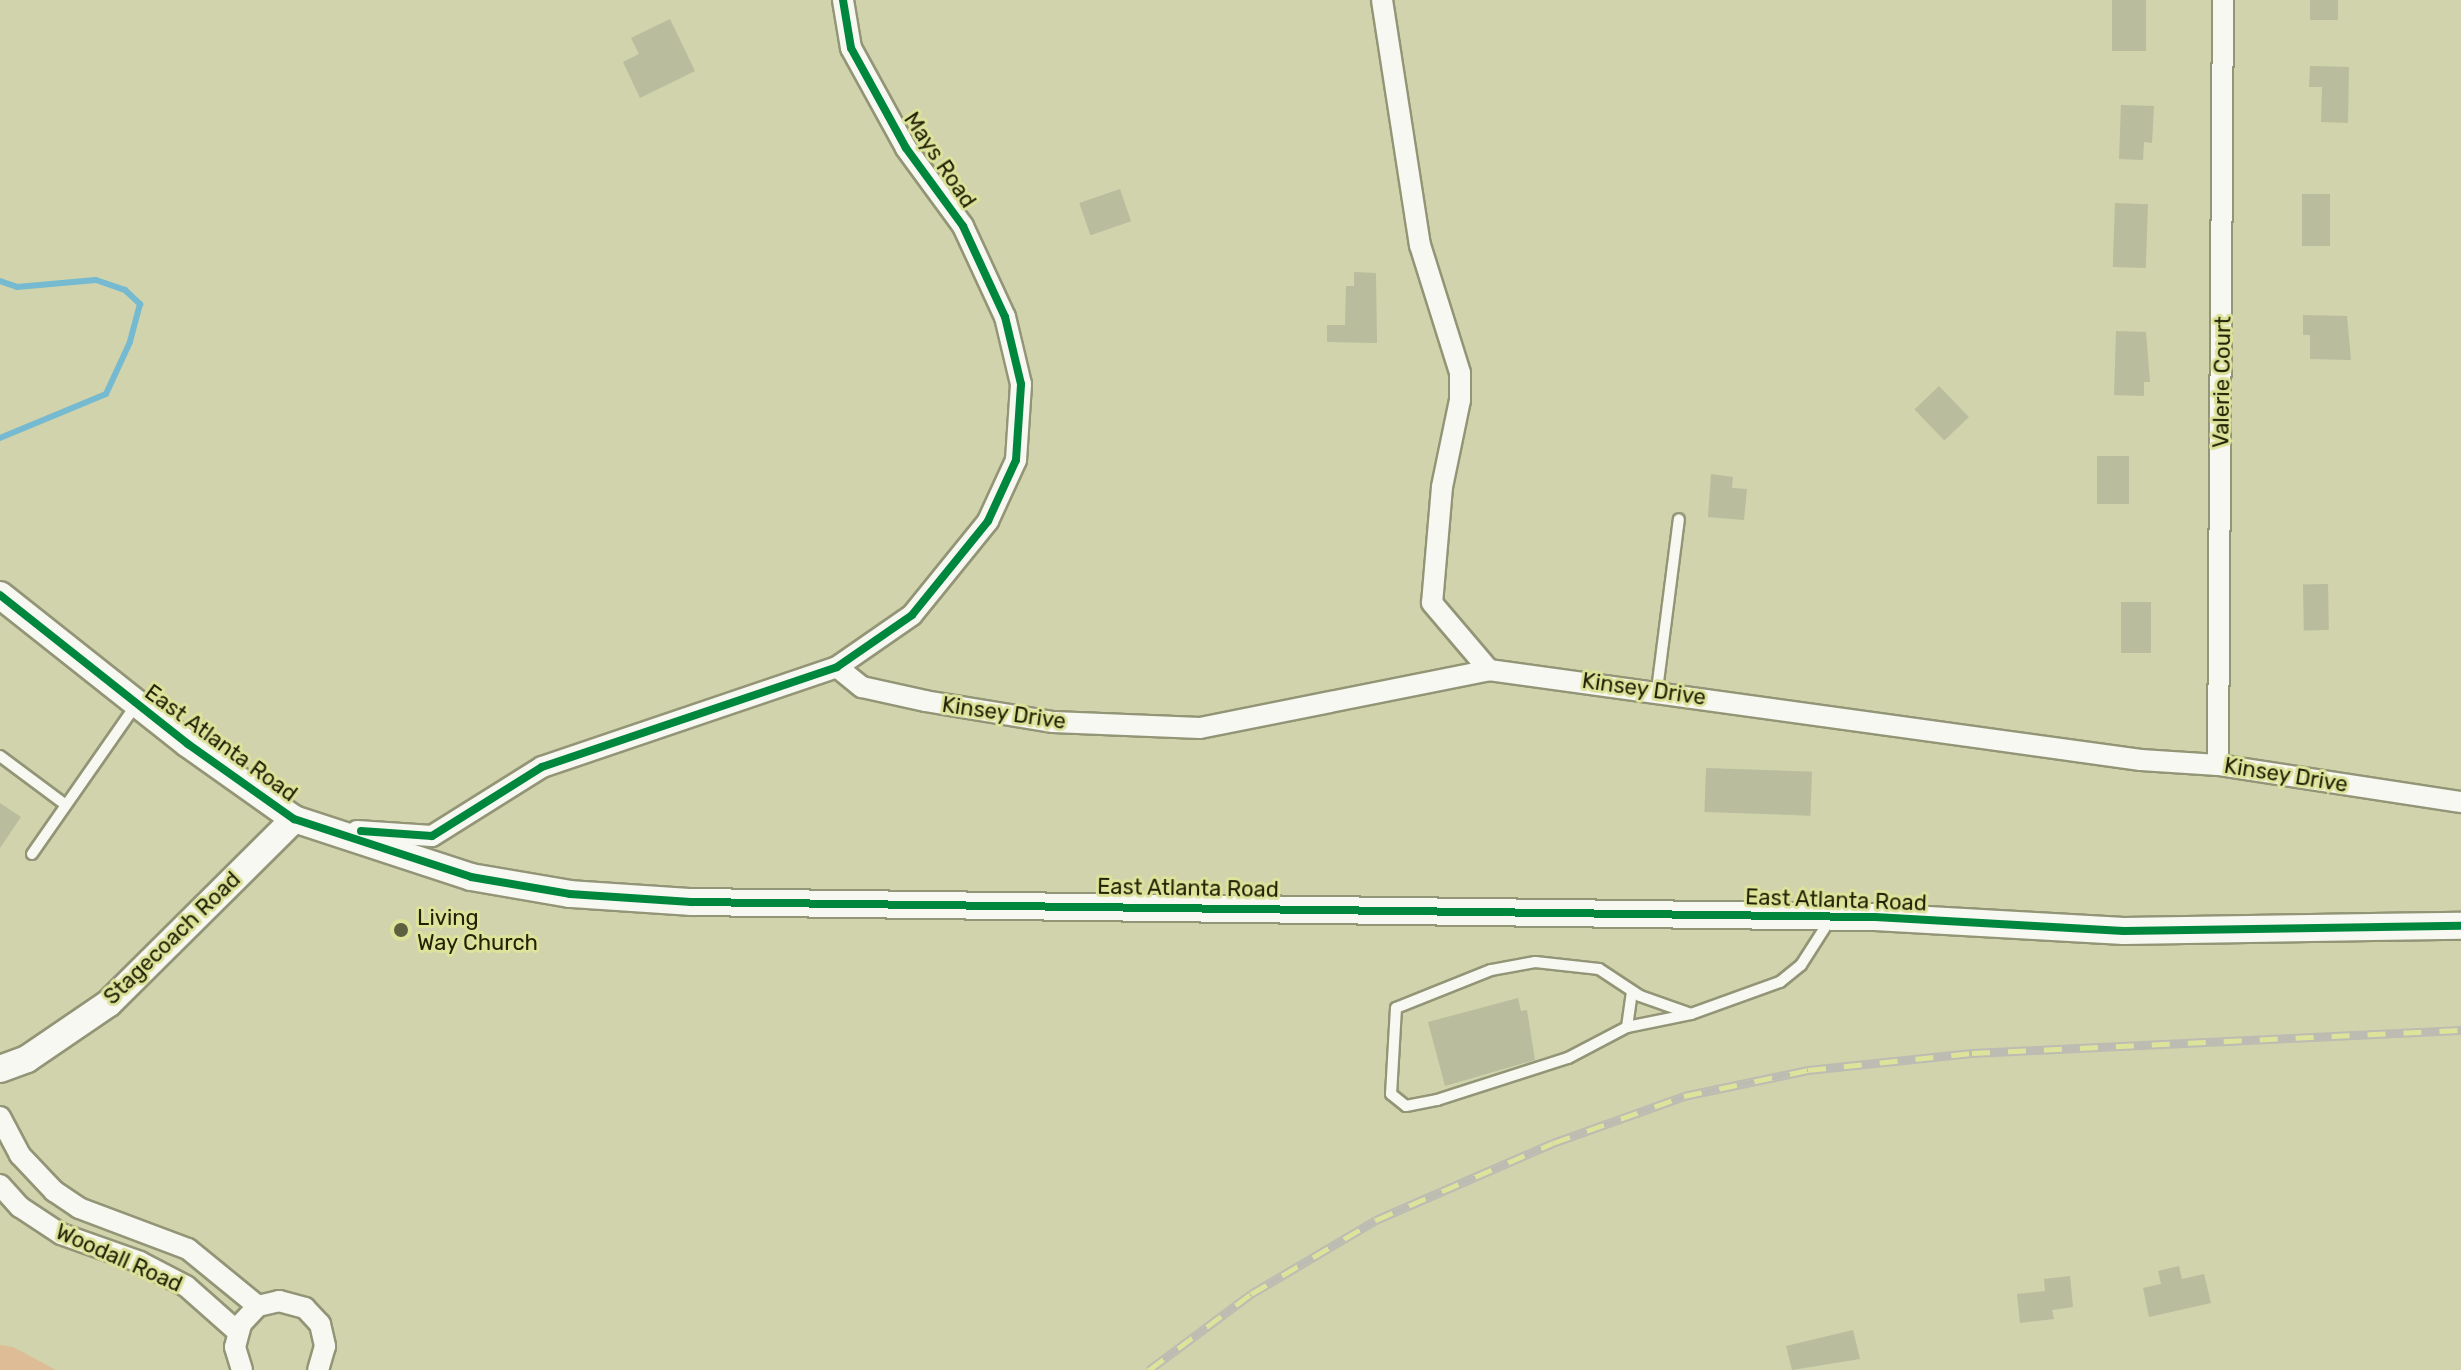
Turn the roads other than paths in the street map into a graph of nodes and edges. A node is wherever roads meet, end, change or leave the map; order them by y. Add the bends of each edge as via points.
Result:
1 (843, 0) edge
2 (1382, 0) edge
3 (2223, 0) edge
4 (1679, 519) dead end
5 (0, 595) edge
6 (837, 667) junction
7 (1489, 670) junction
8 (1657, 690) junction
9 (137, 703) junction
10 (0, 756) edge
11 (2218, 765) junction
12 (2461, 802) edge
13 (66, 805) junction
14 (294, 819) junction
15 (32, 854) dead end
16 (1832, 916) junction
17 (2461, 926) edge
18 (1632, 991) junction
19 (1691, 1014) junction
20 (1627, 1027) junction
21 (0, 1069) edge
22 (0, 1117) edge
23 (0, 1185) edge
24 (258, 1306) junction
25 (238, 1332) junction
26 (242, 1370) edge
27 (318, 1370) edge

1 - 6 street, Mays Road via 851,48 906,148 963,226 1005,317 1021,384 1016,460 988,521 949,576 912,615
2 - 7 street via 1420,245 1460,373 1460,400 1442,487 1432,603
3 - 11 street, Valerie Court
4 - 8 lane
5 - 9 street, East Atlanta Road
6 - 7 street, Kinsey Drive via 862,687 925,701 1053,722 1200,728
6 - 14 street, Mays Road via 542,767 432,836 378,835
7 - 8 street, Kinsey Drive
8 - 11 street, Kinsey Drive via 2141,760
9 - 13 lane
9 - 14 street, East Atlanta Road
10 - 13 lane
11 - 12 street, Kinsey Drive
13 - 15 lane
14 - 16 street, East Atlanta Road via 471,877 570,894 691,902
14 - 21 street, Stagecoach Road via 109,1003 27,1059
16 - 17 street, East Atlanta Road via 2124,931
16 - 19 lane via 1801,965 1780,982
18 - 19 lane
18 - 20 lane
18 - 20 lane via 1599,969 1535,962 1491,970 1411,998 1396,1008 1391,1094 1406,1106 1437,1100 1568,1058
19 - 20 lane
22 - 24 street, Woodall Road via 20,1155 54,1191 79,1208 188,1249
23 - 25 street, Woodall Road via 20,1207 61,1234 140,1262 186,1286
24 - 25 street
24 - 27 street via 290,1302 313,1316 325,1340
25 - 26 street

